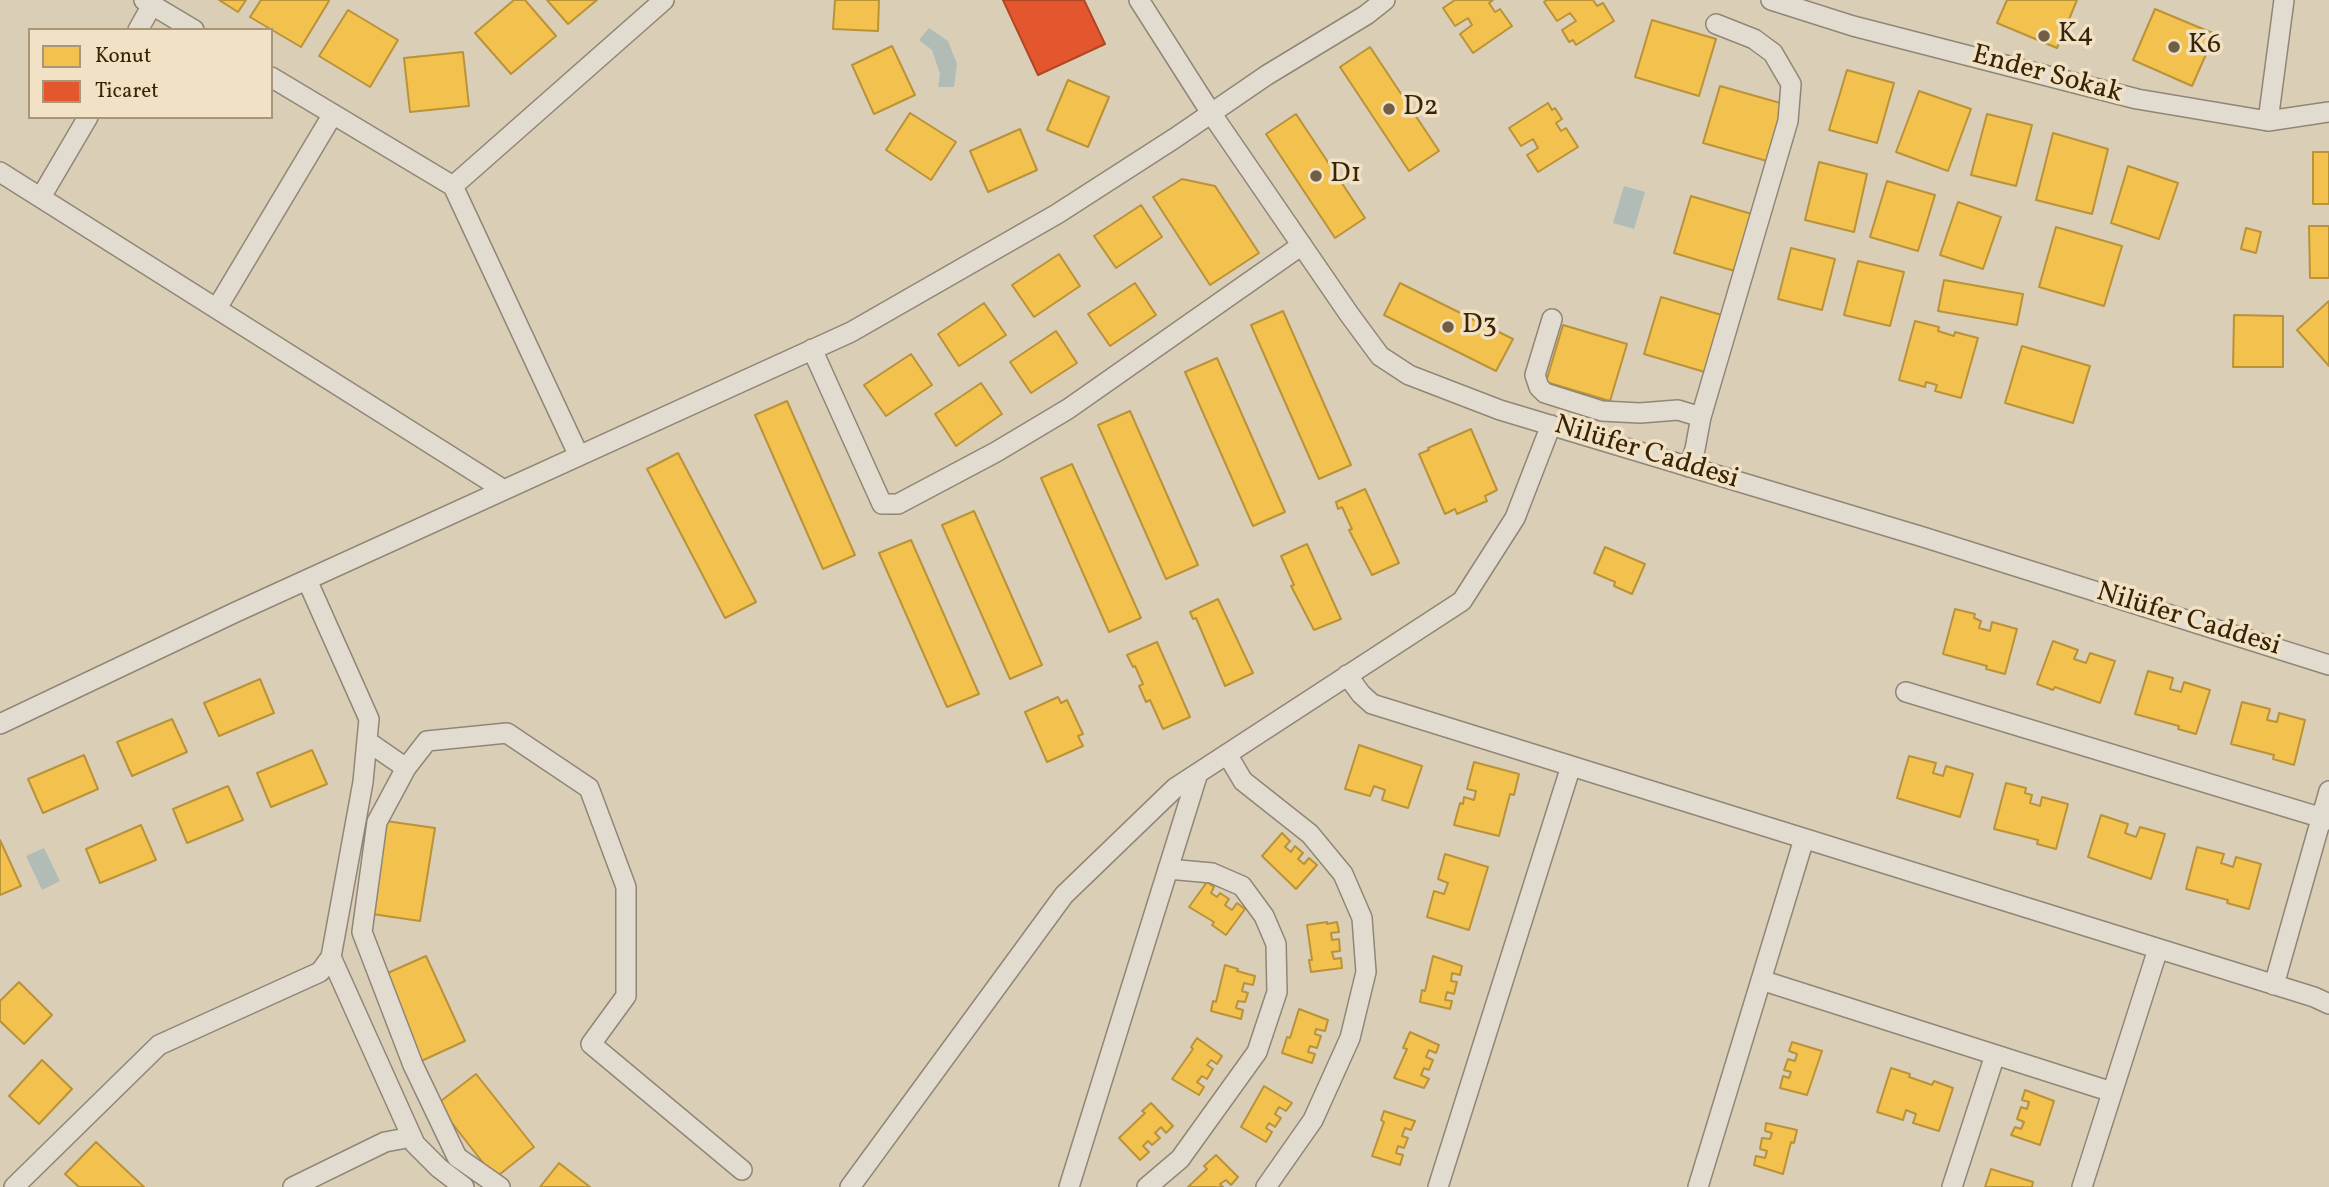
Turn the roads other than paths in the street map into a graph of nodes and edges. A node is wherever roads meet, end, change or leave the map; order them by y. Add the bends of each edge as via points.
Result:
1 (664, 0) edge
2 (1139, 0) edge
3 (1385, 0) edge
4 (1771, 0) edge
5 (2284, 0) edge
6 (148, 2) edge
7 (1716, 24) dead end
8 (139, 28) edge
9 (191, 28) edge
10 (273, 78) edge
11 (2329, 112) edge
12 (1211, 113) junction
13 (333, 114) junction
14 (87, 119) edge
15 (2268, 121) junction
16 (0, 172) edge
17 (453, 186) junction
18 (41, 197) junction
19 (1302, 245) junction
20 (217, 308) junction
21 (1552, 319) dead end
22 (811, 349) junction
23 (1702, 417) junction
24 (1551, 425) junction
25 (579, 456) junction
26 (1689, 467) junction
27 (504, 490) junction
28 (307, 580) junction
29 (2329, 665) edge
30 (1347, 675) junction
31 (1906, 692) dead end
32 (0, 724) edge
33 (367, 741) junction
34 (1227, 754) junction
35 (1571, 766) junction
36 (406, 768) junction
37 (1198, 773) junction
38 (2329, 791) edge
39 (2325, 819) edge
40 (1804, 839) junction
41 (1168, 869) junction
42 (2158, 948) junction
43 (331, 957) junction
44 (1761, 980) junction
45 (2274, 985) junction
46 (2329, 1004) edge
47 (1995, 1055) junction
48 (2112, 1092) junction
49 (412, 1137) junction
50 (742, 1170) dead end
51 (14, 1187) edge
52 (293, 1187) edge
53 (464, 1187) edge
54 (500, 1187) edge
55 (850, 1187) edge
56 (1069, 1187) edge
57 (1147, 1187) edge
58 (1266, 1187) edge
59 (1438, 1187) edge
60 (1698, 1187) edge
61 (1952, 1187) edge
62 (2082, 1187) edge

1 - 17 street
2 - 12 street, Nilüfer Caddesi
3 - 12 street
4 - 15 street, Ender Sokak via 2137,100
5 - 15 street
6 - 8 street
6 - 9 street
7 - 23 street via 1754,39 1773,54 1791,84 1788,121
10 - 13 street
11 - 15 street, Ender Sokak
12 - 19 street, Nilüfer Caddesi
12 - 22 street via 1046,220 851,332
13 - 17 street
13 - 20 street
14 - 18 street
16 - 18 street
17 - 25 street
18 - 20 street
19 - 22 street via 1068,409 898,503 882,503
19 - 24 street, Nilüfer Caddesi via 1380,356 1409,375
20 - 27 street
21 - 23 street via 1535,375 1545,393 1602,411 1678,410
22 - 25 street
23 - 26 street
24 - 26 street, Nilüfer Caddesi
24 - 30 street via 1515,518 1462,601
25 - 27 street
26 - 29 street, Nilüfer Caddesi
27 - 28 street
28 - 32 street
28 - 33 street via 369,719
30 - 34 street
30 - 35 street via 1372,704
31 - 39 street
33 - 36 street
33 - 43 street
34 - 37 street
34 - 58 street via 1243,781 1310,834 1343,874 1362,918 1366,972 1350,1038 1313,1120
35 - 40 street
35 - 59 street
36 - 50 street via 427,741 507,733 589,788 626,887 625,996 592,1044
36 - 54 street via 377,822 362,932 413,1065 457,1157
37 - 41 street
37 - 55 street via 1175,788 1064,895
38 - 39 street
39 - 45 street
40 - 42 street
40 - 44 street
41 - 56 street
41 - 57 street via 1212,873 1242,886 1264,916 1276,944 1278,992 1257,1052 1180,1159
42 - 45 street
42 - 48 street
43 - 49 street
43 - 51 street via 320,972 159,1045
44 - 47 street
44 - 60 street
45 - 46 street
47 - 48 street
47 - 61 street
48 - 62 street
49 - 52 street via 385,1142
49 - 53 street via 439,1168

